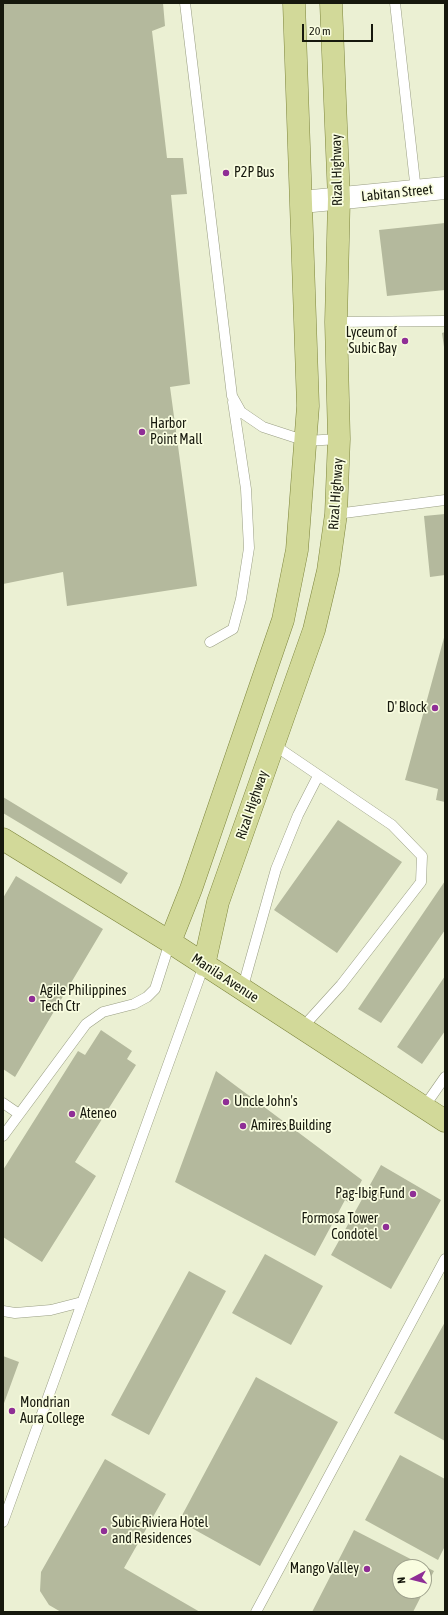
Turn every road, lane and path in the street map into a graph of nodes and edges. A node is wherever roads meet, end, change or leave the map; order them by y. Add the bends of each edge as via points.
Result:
1 (185, 3) edge
2 (294, 3) edge
3 (331, 3) edge
4 (395, 3) edge
5 (445, 188) edge
6 (416, 191) junction
7 (339, 198) junction
8 (302, 202) junction
9 (445, 321) edge
10 (336, 322) junction
11 (232, 396) junction
12 (339, 439) junction
13 (306, 441) junction
14 (445, 500) edge
15 (336, 514) junction
16 (210, 642) dead end
17 (274, 745) junction
18 (318, 776) junction
19 (3, 839) edge
20 (170, 942) junction
21 (204, 965) junction
22 (242, 990) junction
23 (302, 1028) junction
24 (445, 1077) edge
25 (3, 1103) edge
26 (424, 1107) junction
27 (19, 1114) junction
28 (445, 1121) edge
29 (3, 1136) edge
30 (445, 1259) edge
31 (82, 1302) junction
32 (3, 1311) edge
33 (8, 1496) edge
34 (3, 1522) edge
35 (256, 1612) edge

1 - 11 lane
2 - 8 main road
3 - 7 main road, Rizal Highway
4 - 6 lane
5 - 6 street, Labitan Street
6 - 7 street, Labitan Street
7 - 8 street, Labitan Street
7 - 10 main road, Rizal Highway
8 - 13 main road via 308,406
9 - 10 lane
10 - 12 main road, Rizal Highway
11 - 13 lane via 241,412 263,427
11 - 16 lane via 246,489 249,548 241,599 233,629
12 - 13 lane
12 - 15 main road, Rizal Highway
13 - 20 main road via 297,550 283,620 191,889
14 - 15 lane
15 - 17 main road, Rizal Highway via 328,571 314,630
17 - 18 lane
17 - 21 main road, Rizal Highway via 218,902
18 - 22 lane via 298,815 276,869
18 - 23 lane via 392,825 422,856 421,882 341,985
19 - 20 main road, Manila Avenue
20 - 21 main road, Manila Avenue
20 - 27 lane via 155,989 134,1004 103,1012 86,1024
21 - 22 main road, Manila Avenue
21 - 31 lane
22 - 23 main road, Manila Avenue
23 - 26 main road, Manila Avenue
24 - 26 lane
25 - 27 lane
26 - 28 main road, Manila Avenue
27 - 29 lane
30 - 35 lane
31 - 32 lane via 51,1310 15,1313
31 - 33 lane
33 - 34 lane

